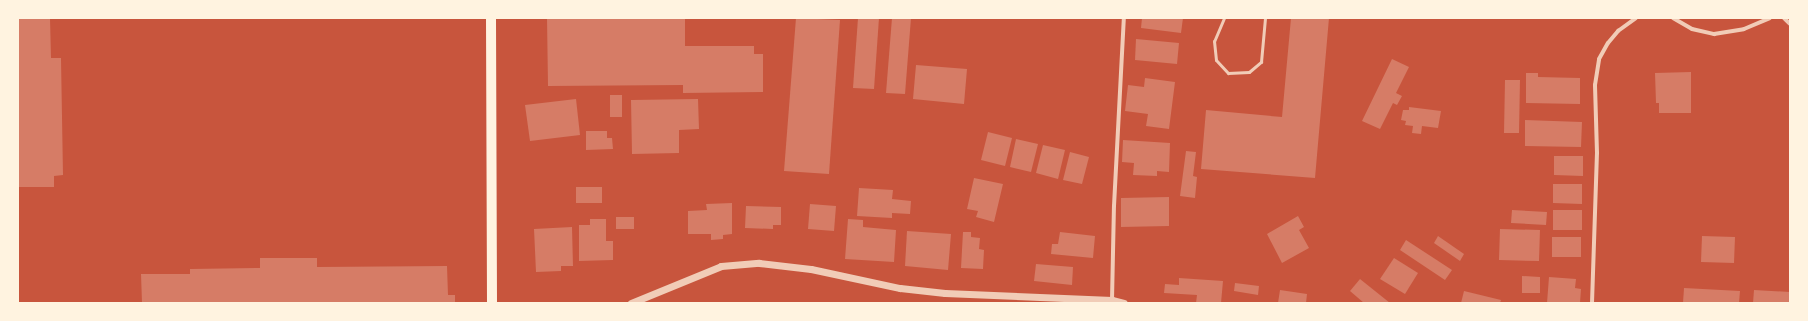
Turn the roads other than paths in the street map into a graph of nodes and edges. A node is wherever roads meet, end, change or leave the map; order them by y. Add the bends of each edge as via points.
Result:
1 (491, 18) edge
2 (1124, 18) edge
3 (1224, 18) edge
4 (1265, 18) edge
5 (1636, 18) edge
6 (1673, 18) edge
7 (1770, 18) edge
8 (1784, 18) edge
9 (1790, 24) edge
10 (1112, 300) junction
11 (492, 303) edge
12 (631, 303) edge
13 (1124, 303) edge
14 (1592, 303) edge

1 - 11 main road
2 - 10 street
3 - 4 lane via 1214,41 1216,60 1228,73 1249,72 1261,62
5 - 14 street via 1608,43 1599,58 1594,85 1597,153
6 - 7 street via 1692,29 1714,34 1744,29
8 - 9 street
10 - 12 street via 908,289 811,269 759,263 721,266
10 - 13 street

